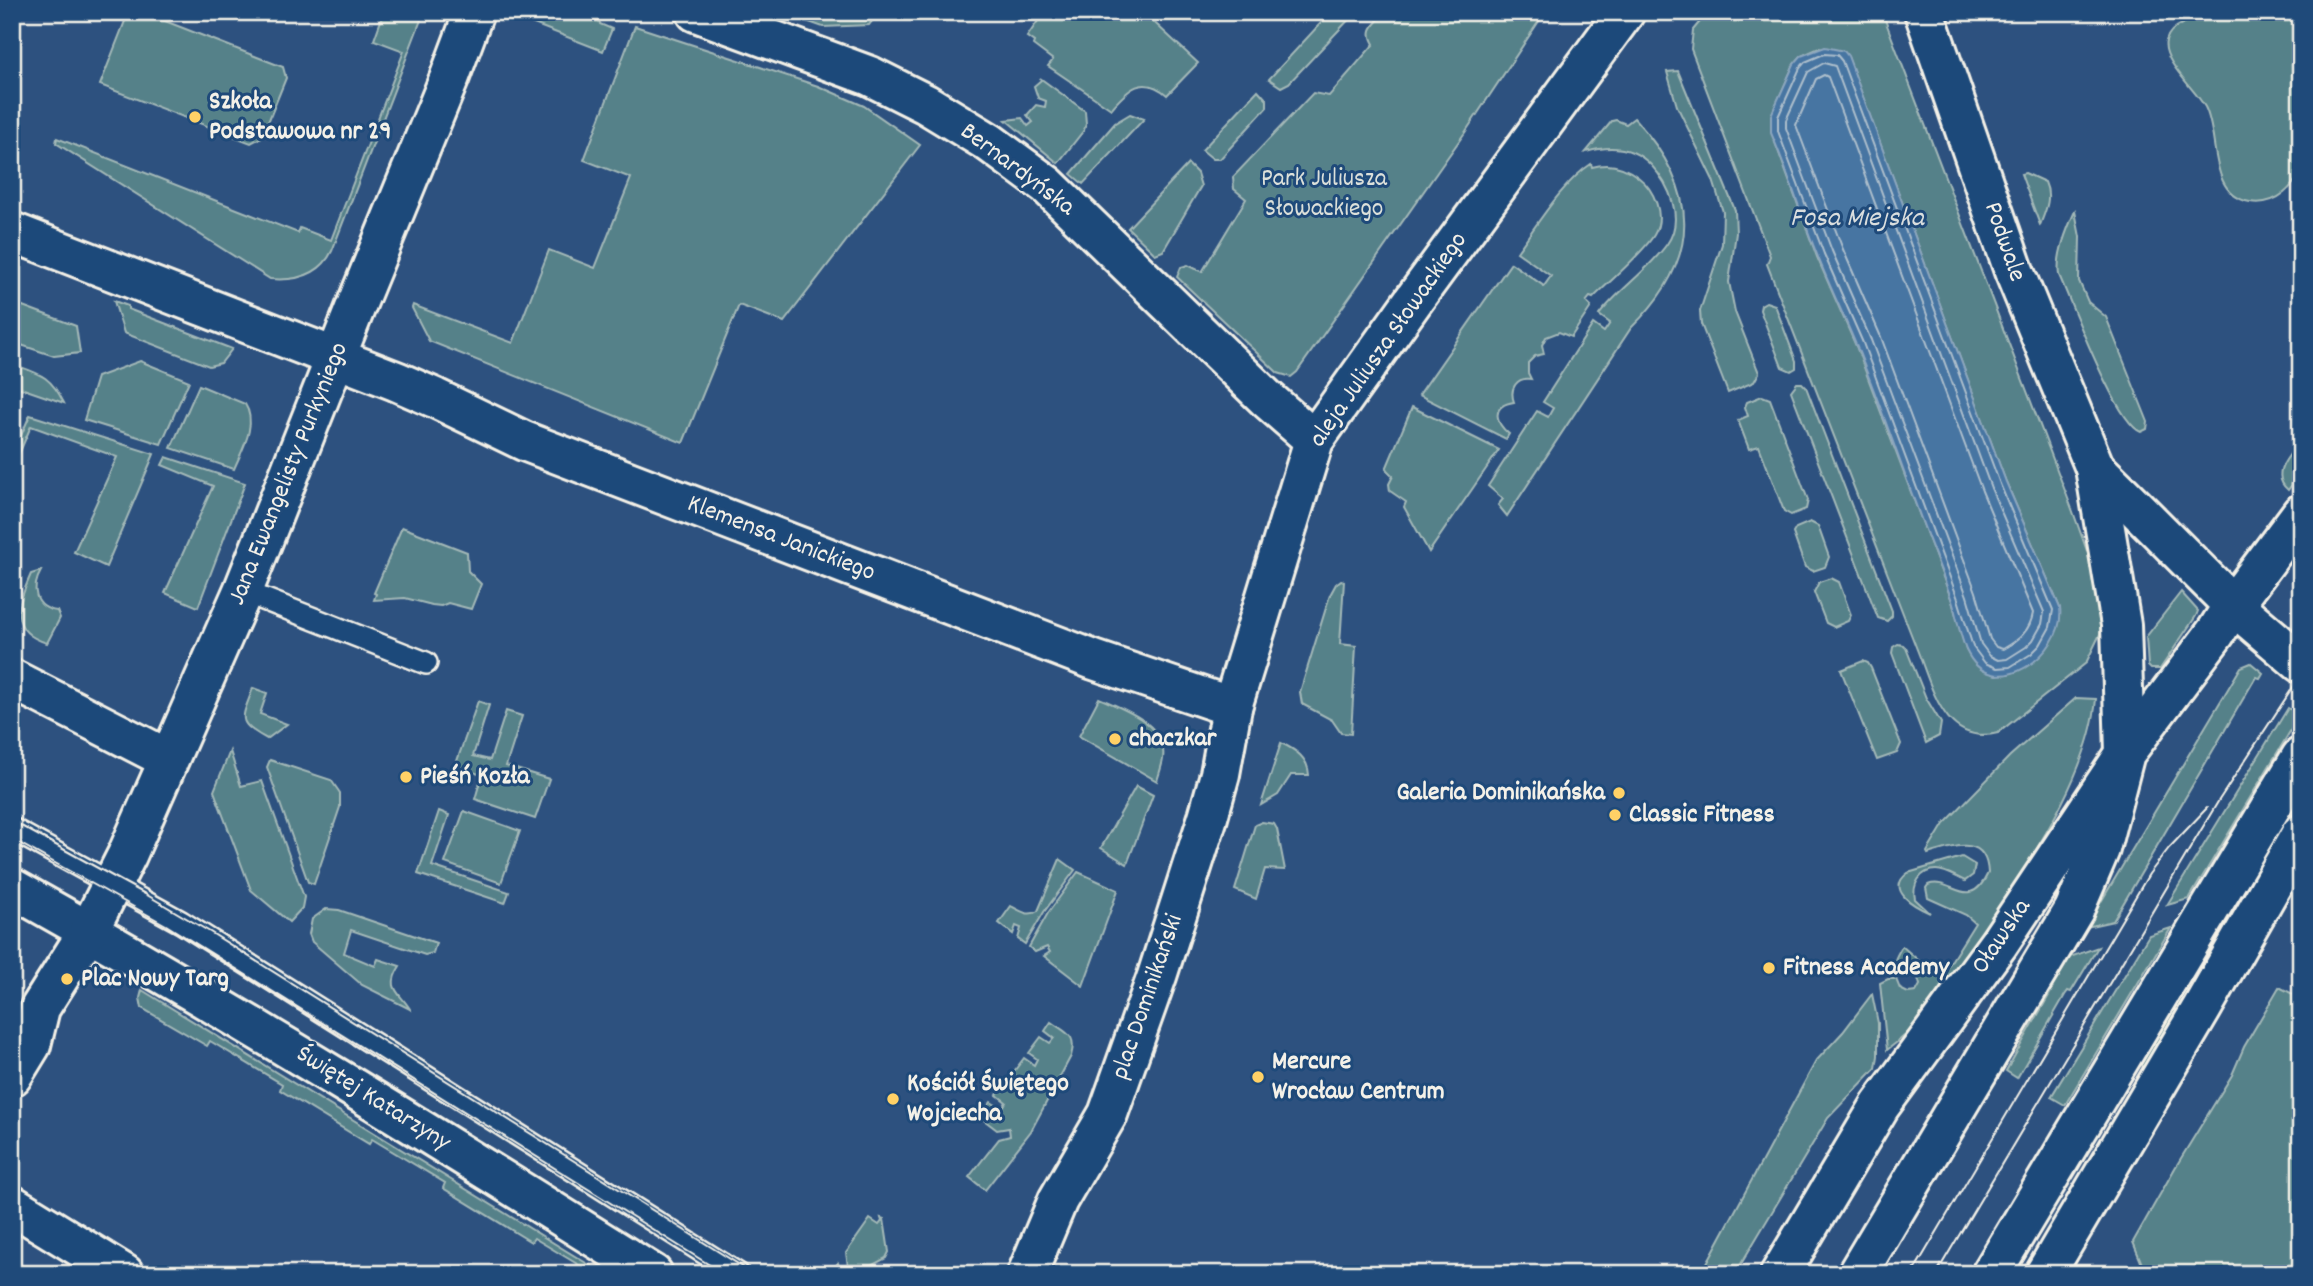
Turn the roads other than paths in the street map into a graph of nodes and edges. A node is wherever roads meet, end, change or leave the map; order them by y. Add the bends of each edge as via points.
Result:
1 (474, 12) edge
2 (696, 12) edge
3 (1625, 12) edge
4 (1924, 12) edge
5 (12, 232) edge
6 (336, 358) junction
7 (1314, 440) junction
8 (2095, 468) junction
9 (2301, 514) edge
10 (243, 591) junction
11 (2233, 605) junction
12 (426, 663) dead end
13 (2301, 663) edge
14 (12, 679) edge
15 (1232, 707) junction
16 (2125, 753) junction
17 (2301, 757) edge
18 (168, 759) junction
19 (12, 829) edge
20 (2301, 834) edge
21 (2301, 869) edge
22 (112, 884) junction
23 (12, 888) edge
24 (2260, 907) junction
25 (89, 930) junction
26 (12, 1076) edge
27 (12, 1206) edge
28 (124, 1274) edge
29 (653, 1274) edge
30 (738, 1274) edge
31 (1027, 1274) edge
32 (1780, 1274) edge
33 (1857, 1274) edge
34 (1991, 1274) edge
35 (2045, 1274) edge

1 - 6 street, Jana Ewangelisty Purkyniego
2 - 7 street, Bernardyńska via 877,79 990,143 1047,185
3 - 7 street, aleja Juliusza Słowackiego
4 - 8 street, Podwale via 2014,271
5 - 6 street, Klemensa Janickiego
6 - 10 street, Jana Ewangelisty Purkyniego
6 - 15 street, Klemensa Janickiego via 524,441 1094,660
7 - 15 street, aleja Juliusza Słowackiego
8 - 11 street, Podwale
8 - 16 street, Podwale via 2121,625
9 - 11 street, Oławska
10 - 12 lane
10 - 18 street, Jana Ewangelisty Purkyniego
11 - 13 street, Podwale
11 - 16 street, Oławska
14 - 18 street
15 - 31 street, plac Dominikański via 1208,817 1108,1114 1058,1200
16 - 32 street, Oławska via 1999,943 1880,1106
16 - 33 street via 2100,849 2074,910
17 - 34 street
18 - 22 street, Jana Ewangelisty Purkyniego
19 - 22 lane
20 - 24 street
21 - 24 street
22 - 25 street, Jana Ewangelisty Purkyniego
22 - 30 lane via 181,922
23 - 25 street, Świętej Katarzyny
24 - 35 street
25 - 26 street via 40,1008 31,1045
25 - 29 street, Świętej Katarzyny via 319,1065
27 - 28 street

